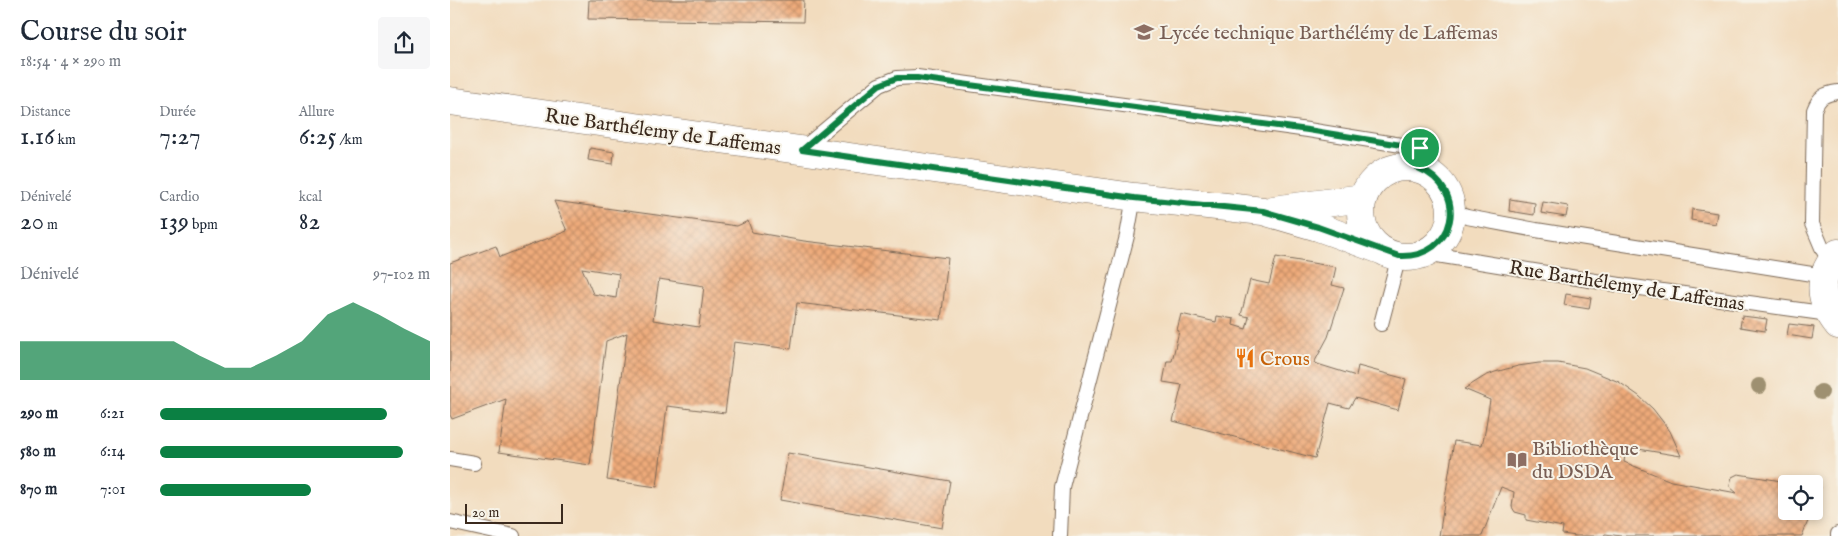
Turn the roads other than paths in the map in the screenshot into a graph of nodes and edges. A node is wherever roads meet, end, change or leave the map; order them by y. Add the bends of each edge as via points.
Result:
1 (1838, 92) edge
2 (450, 101) edge
3 (802, 150) junction
4 (1418, 168) junction
5 (1134, 198) junction
6 (1363, 198) junction
7 (1263, 211) junction
8 (1451, 212) junction
9 (1402, 253) junction
10 (1831, 264) edge
11 (1834, 319) edge
12 (1381, 324) dead end
13 (450, 459) edge
14 (474, 463) dead end
15 (450, 522) edge
16 (513, 536) edge
17 (1060, 536) edge

1 - 10 lane via 1826,94 1818,100 1814,110 1812,224
2 - 3 street, Rue Barthélemy de Laffemas
3 - 4 lane via 879,85 897,78 917,78 1420,148
3 - 5 street, Rue Barthélemy de Laffemas
4 - 6 street via 1395,168 1384,172 1367,188
4 - 8 street via 1438,180 1450,200
5 - 7 street, Rue Barthélemy de Laffemas
5 - 17 lane via 1062,487
6 - 7 street, Rue Barthélemy de Laffemas
6 - 9 street via 1362,222 1372,242
7 - 9 street, Rue Barthélemy de Laffemas
8 - 9 street via 1450,224 1436,246
8 - 10 lane, Rue Barthélemy de Laffemas via 1536,230
9 - 11 lane, Rue Barthélemy de Laffemas
9 - 12 lane
10 - 11 street via 1822,289 1824,302
13 - 14 lane
15 - 16 lane

